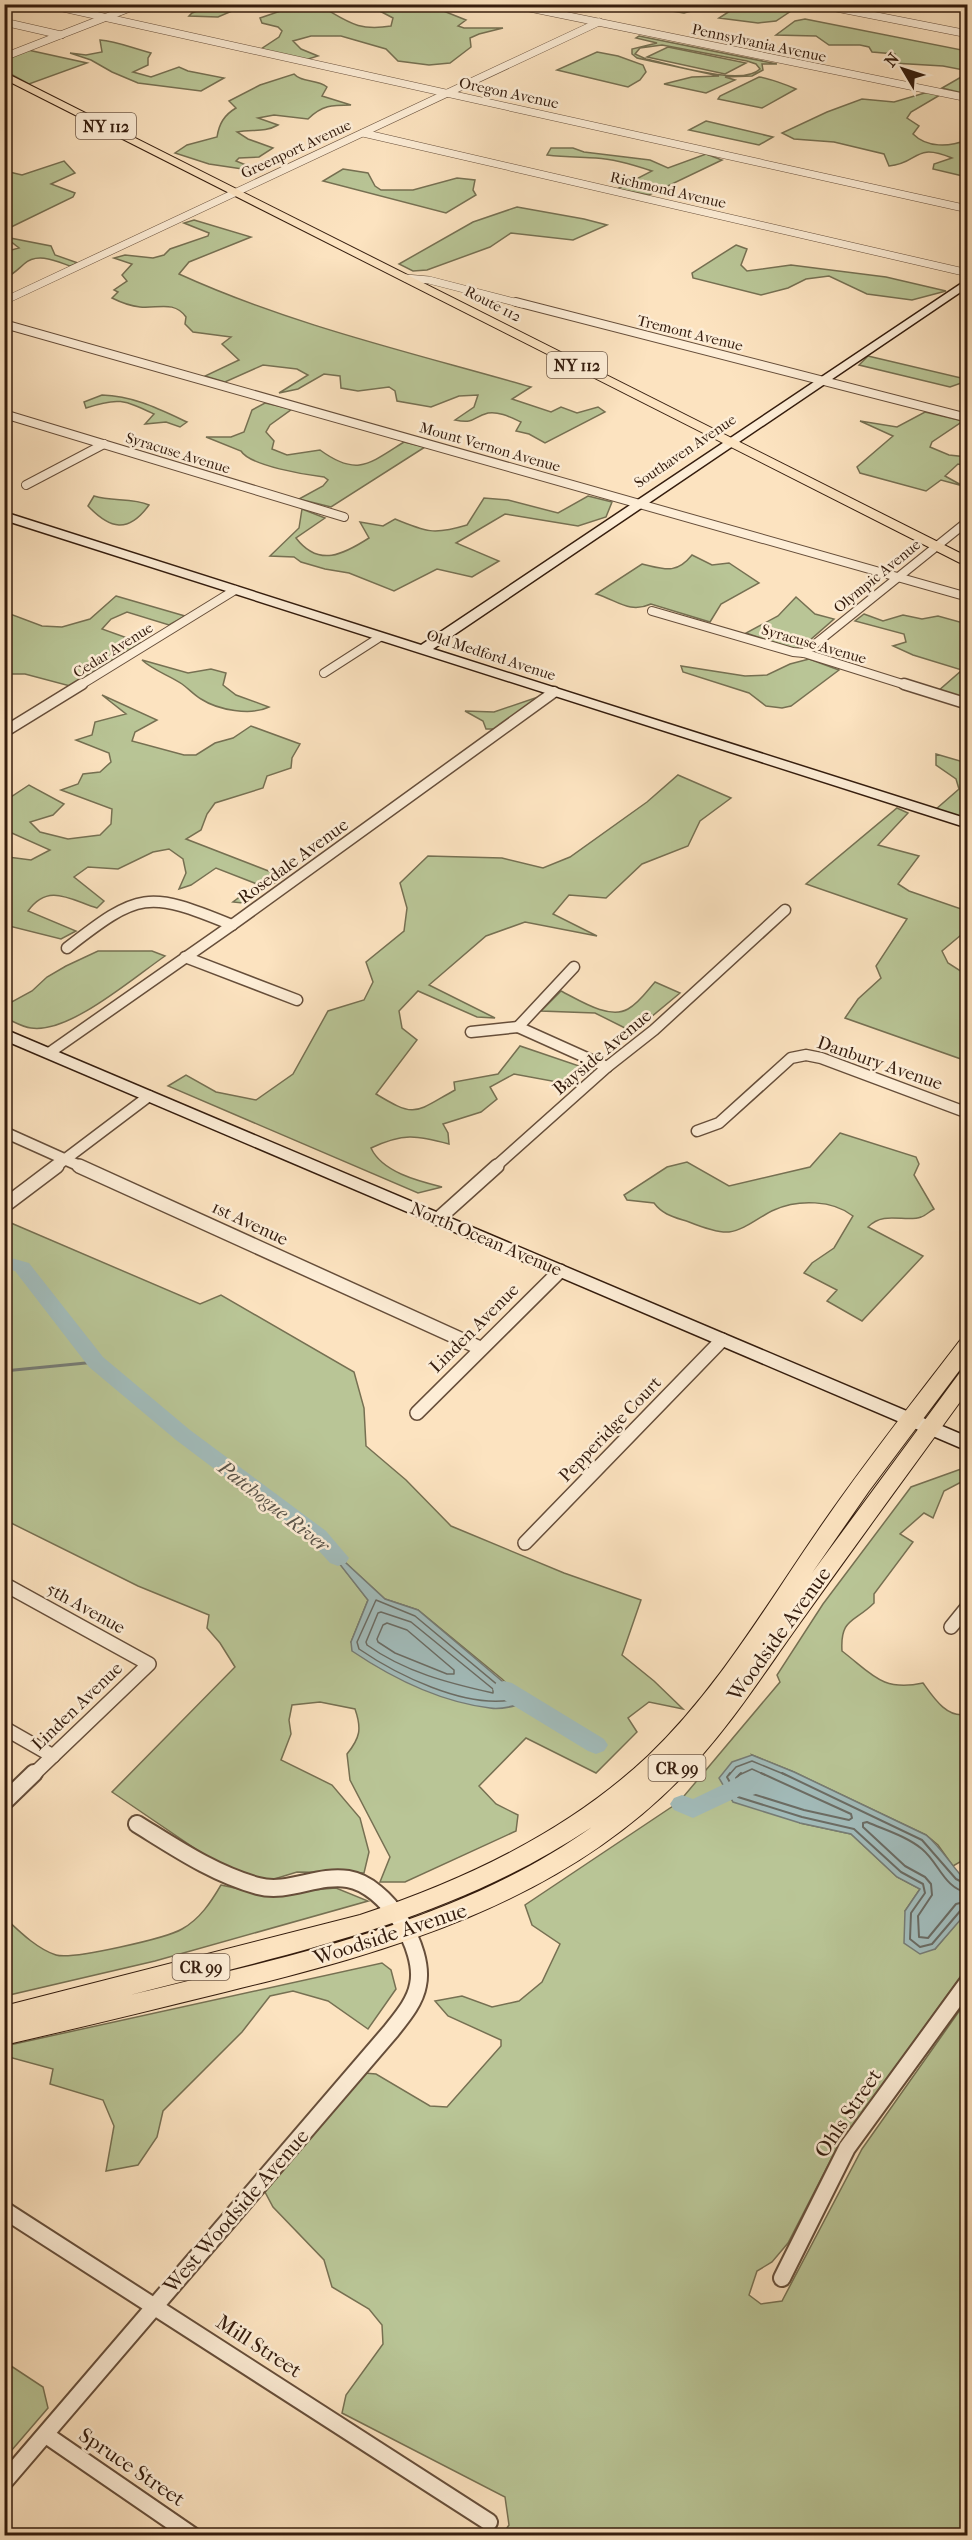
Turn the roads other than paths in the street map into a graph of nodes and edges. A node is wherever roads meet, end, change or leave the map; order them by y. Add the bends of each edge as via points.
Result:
1 (45, 4) edge
2 (140, 4) edge
3 (510, 4) edge
4 (816, 4) edge
5 (106, 18) junction
6 (4, 22) edge
7 (599, 22) junction
8 (968, 34) edge
9 (62, 35) junction
10 (4, 57) edge
11 (4, 75) edge
12 (447, 93) junction
13 (968, 98) edge
14 (363, 133) junction
15 (236, 192) junction
16 (968, 209) edge
17 (968, 273) edge
18 (406, 278) junction
19 (968, 282) edge
20 (4, 301) edge
21 (4, 324) edge
22 (822, 381) junction
23 (4, 414) edge
24 (968, 418) edge
25 (728, 442) junction
26 (104, 444) junction
27 (26, 485) dead end
28 (638, 503) junction
29 (4, 516) edge
30 (344, 517) dead end
31 (968, 521) edge
32 (935, 547) junction
33 (968, 563) edge
34 (898, 577) junction
35 (235, 590) junction
36 (968, 597) edge
37 (652, 610) dead end
38 (380, 637) junction
39 (422, 650) junction
40 (804, 653) junction
41 (324, 673) dead end
42 (554, 692) junction
43 (968, 704) edge
44 (4, 732) edge
45 (968, 824) edge
46 (785, 910) dead end
47 (232, 925) junction
48 (67, 948) dead end
49 (185, 957) junction
50 (574, 967) dead end
51 (297, 1000) dead end
52 (518, 1027) junction
53 (471, 1032) dead end
54 (4, 1034) edge
55 (49, 1053) junction
56 (607, 1067) junction
57 (149, 1096) junction
58 (968, 1113) edge
59 (697, 1131) dead end
60 (4, 1132) edge
61 (66, 1159) junction
62 (4, 1206) edge
63 (438, 1219) junction
64 (560, 1271) junction
65 (722, 1340) junction
66 (968, 1344) edge
67 (480, 1348) junction
68 (968, 1376) edge
69 (417, 1413) dead end
70 (920, 1424) junction
71 (968, 1445) edge
72 (525, 1543) dead end
73 (4, 1584) edge
74 (968, 1606) edge
75 (951, 1627) dead end
76 (149, 1664) joint
77 (4, 1728) edge
78 (53, 1756) junction
79 (4, 1802) edge
80 (136, 1824) dead end
81 (402, 1924) junction
82 (968, 1982) edge
83 (4, 2017) edge
84 (4, 2035) edge
85 (4, 2210) edge
86 (782, 2278) dead end
87 (154, 2305) junction
88 (46, 2435) junction
89 (4, 2482) edge
90 (489, 2522) dead end
91 (193, 2535) edge

1 - 5 street, Oregon Avenue
2 - 5 street
3 - 7 street, Pennsylvania Avenue
4 - 8 street
5 - 9 street
5 - 12 street, Oregon Avenue
6 - 9 street
7 - 12 street, Greenport Avenue
7 - 13 street, Pennsylvania Avenue
9 - 10 street
11 - 15 main road, Route 112 / NY 112
12 - 14 street, Greenport Avenue
12 - 16 street, Oregon Avenue
14 - 15 street, Greenport Avenue
14 - 17 street, Richmond Avenue
15 - 18 main road, Route 112 / NY 112
15 - 20 street, Greenport Avenue
18 - 22 street, Tremont Avenue via 436,282
18 - 25 main road, Route 112 / NY 112
19 - 22 street, Southaven Avenue
21 - 28 street, Mount Vernon Avenue
22 - 24 street, Tremont Avenue
22 - 25 street, Southaven Avenue
23 - 26 street, Syracuse Avenue
25 - 28 street, Southaven Avenue
25 - 32 main road, Route 112 / NY 112
26 - 27 street
26 - 30 street, Syracuse Avenue
28 - 34 street, Mount Vernon Avenue
28 - 39 street, Southaven Avenue
29 - 35 street, Old Medford Avenue
31 - 32 street, Olympic Avenue
32 - 33 main road, Route 112 / NY 112
32 - 34 street, Olympic Avenue
34 - 36 street, Mount Vernon Avenue
34 - 40 street, Olympic Avenue
35 - 38 street, Old Medford Avenue
35 - 44 street, Cedar Avenue
37 - 40 street, Syracuse Avenue
38 - 39 street, Old Medford Avenue
38 - 41 street
39 - 42 street, Old Medford Avenue
40 - 43 street, Syracuse Avenue
42 - 45 street, Old Medford Avenue
42 - 47 street, Rosedale Avenue
46 - 56 street, Bayside Avenue via 654,1030
47 - 48 street via 178,904 134,903
47 - 49 street, Rosedale Avenue
49 - 51 street
49 - 55 street, Rosedale Avenue
50 - 52 street
52 - 53 street
52 - 56 street
54 - 55 street, North Ocean Avenue
55 - 57 street, North Ocean Avenue
56 - 63 street, Bayside Avenue
57 - 61 street
57 - 63 street, North Ocean Avenue
58 - 59 street, Danbury Avenue via 821,1058 806,1056 791,1058 719,1123
60 - 61 street, 1st Avenue
61 - 62 street
61 - 67 street, 1st Avenue
63 - 64 street, North Ocean Avenue
64 - 65 street, North Ocean Avenue
64 - 67 street, Linden Avenue
65 - 70 street, North Ocean Avenue
65 - 72 street, Pepperidge Court
66 - 70 main road, CR 99
67 - 69 street, Linden Avenue
68 - 70 main road, CR 99
70 - 71 street, North Ocean Avenue
70 - 81 main road, Woodside Avenue / CR 99 via 827,1534 719,1690 655,1762 608,1801 534,1851
73 - 76 street, 5th Avenue
74 - 75 street
76 - 78 street, Linden Avenue
77 - 78 street
78 - 79 street, Linden Avenue
80 - 81 street via 218,1873 265,1888 351,1879 369,1887
81 - 83 main road, Woodside Avenue / CR 99 via 361,1926
81 - 84 main road, Woodside Avenue / CR 99 via 291,1966
81 - 87 street, West Woodside Avenue via 417,1954 420,1973 410,2004
82 - 86 street, Ohls Street via 847,2148
85 - 87 street, Mill Street
87 - 88 street, West Woodside Avenue
87 - 90 street, Mill Street
88 - 89 street, West Woodside Avenue
88 - 91 street, Spruce Street

